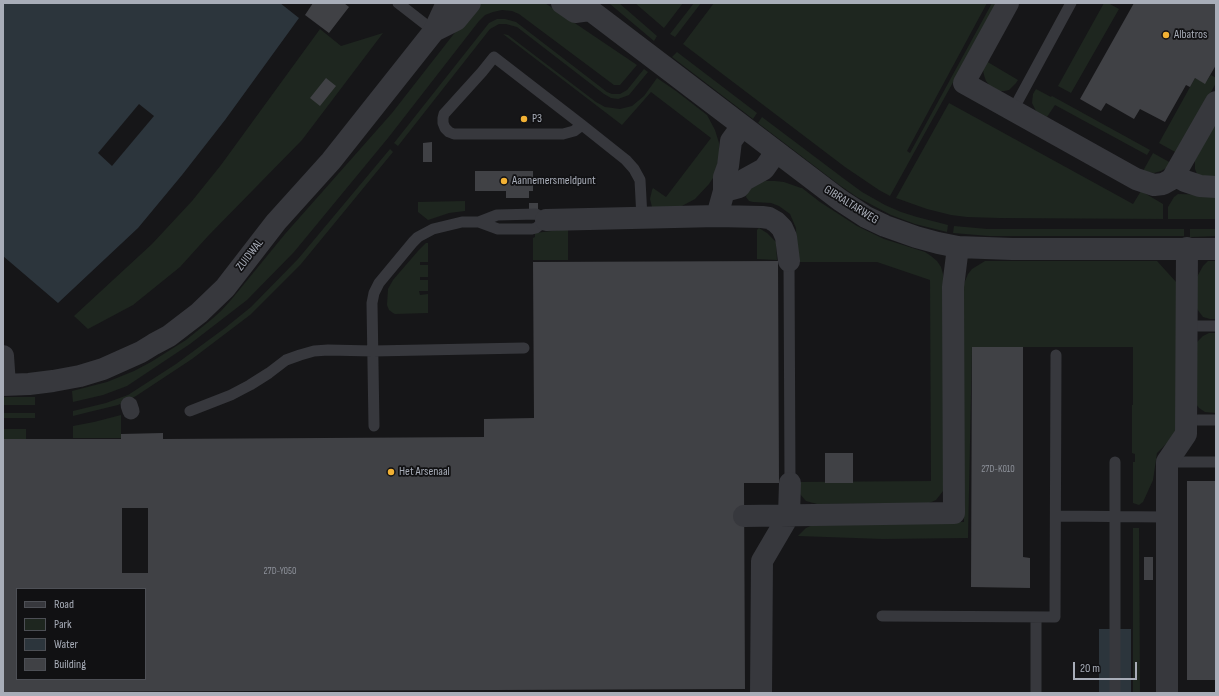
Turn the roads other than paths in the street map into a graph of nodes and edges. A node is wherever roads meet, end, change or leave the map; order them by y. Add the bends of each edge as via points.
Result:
1 (398, 3) edge
2 (446, 3) edge
3 (470, 3) edge
4 (562, 3) edge
5 (1008, 3) edge
6 (1071, 3) edge
7 (591, 5) edge
8 (434, 31) junction
9 (1216, 102) edge
10 (1013, 110) junction
11 (582, 125) junction
12 (742, 126) junction
13 (776, 152) junction
14 (1175, 175) junction
15 (1216, 187) edge
16 (724, 191) junction
17 (717, 216) junction
18 (642, 218) junction
19 (546, 220) joint
20 (958, 247) junction
21 (1187, 248) junction
22 (1216, 249) edge
23 (789, 261) joint
24 (1187, 326) junction
25 (1216, 326) edge
26 (524, 348) dead end
27 (373, 350) junction
28 (1056, 355) dead end
29 (3, 356) edge
30 (4, 385) edge
31 (190, 411) dead end
32 (1186, 420) junction
33 (1216, 420) edge
34 (374, 426) dead end
35 (1115, 462) dead end
36 (1167, 462) junction
37 (1216, 462) edge
38 (790, 483) joint
39 (789, 515) junction
40 (744, 516) dead end
41 (1056, 516) junction
42 (1115, 516) junction
43 (1166, 517) junction
44 (882, 616) dead end
45 (1036, 617) junction
46 (761, 693) edge
47 (1036, 693) edge
48 (1115, 693) edge
49 (1167, 693) edge

1 - 8 lane
2 - 8 street, ZUIDWAL
3 - 8 street, ZUIDWAL via 456,20
4 - 7 street, GIBRALTARWEG via 575,12
5 - 10 street via 964,83
6 - 10 lane
7 - 12 street, GIBRALTARWEG
8 - 30 street, ZUIDWAL via 331,161 276,222 225,288 199,313 169,336 142,352 54,388 29,384
9 - 14 street
10 - 14 street via 1148,184 1163,184
11 - 11 lane via 494,57 443,118 445,128 454,134 563,134
11 - 18 lane via 634,169 640,180
12 - 13 street, GIBRALTARWEG
12 - 16 street via 731,141
13 - 16 street via 764,169 744,180 738,187
13 - 20 street, GIBRALTARWEG via 866,217 916,237
14 - 15 street via 1200,186
16 - 17 street
17 - 18 street
17 - 23 street via 762,217 776,222 786,237
18 - 19 street
19 - 27 lane via 536,228 498,229 479,222 462,222 433,229 418,237 379,283 374,293
20 - 21 street, GIBRALTARWEG
20 - 39 street via 953,287 954,513
21 - 22 street, GIBRALTARWEG
21 - 24 street
23 - 38 lane
24 - 25 lane
24 - 32 street
26 - 27 lane
27 - 31 lane via 328,350 300,355 286,360 231,395
27 - 34 lane
28 - 41 lane
29 - 30 street
32 - 33 lane
32 - 36 street via 1186,434
35 - 42 lane
36 - 37 lane
36 - 43 street
38 - 39 street
39 - 40 street
39 - 46 street via 762,561
41 - 42 lane
41 - 45 lane via 1055,617
42 - 43 lane
42 - 48 lane
43 - 49 street
44 - 45 lane
45 - 47 lane

